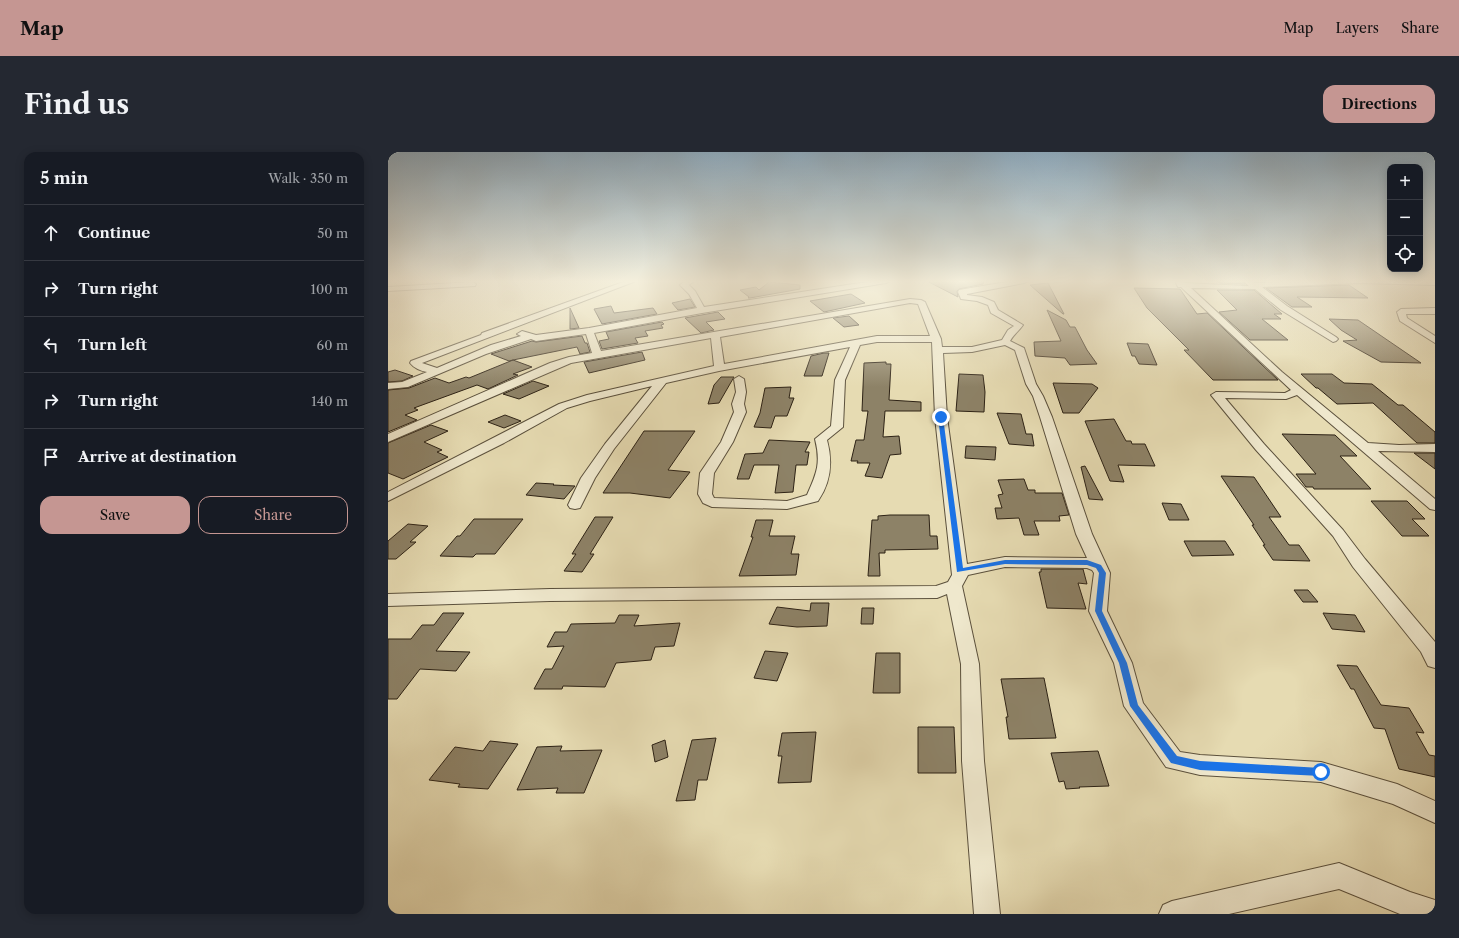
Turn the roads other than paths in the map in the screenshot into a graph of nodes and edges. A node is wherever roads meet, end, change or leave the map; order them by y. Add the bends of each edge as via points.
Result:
1 (535, 317) edge
2 (667, 317) edge
3 (823, 317) edge
4 (927, 317) edge
5 (1003, 317) edge
6 (1217, 317) edge
7 (1298, 317) edge
8 (1402, 317) edge
9 (504, 328) junction
10 (589, 331) junction
11 (715, 335) junction
12 (530, 337) junction
13 (1333, 339) dead end
14 (1435, 340) edge
15 (1005, 342) junction
16 (856, 344) junction
17 (937, 344) junction
18 (598, 355) junction
19 (719, 368) junction
20 (438, 372) junction
21 (739, 379) dead end
22 (662, 381) junction
23 (388, 386) edge
24 (1298, 391) junction
25 (388, 438) edge
26 (1365, 447) junction
27 (1435, 448) edge
28 (388, 497) edge
29 (575, 505) dead end
30 (1435, 506) edge
31 (1099, 566) junction
32 (957, 579) junction
33 (388, 600) edge
34 (1435, 661) edge
35 (1435, 812) edge
36 (1435, 912) edge
37 (987, 914) edge
38 (1172, 914) edge

1 - 9 street
2 - 10 street
3 - 11 street
4 - 17 street
5 - 15 street via 1019,325
6 - 24 street
7 - 13 street
8 - 14 street
9 - 12 street
9 - 20 street via 415,363
10 - 12 street
10 - 18 street
11 - 18 street
11 - 19 street
12 - 20 street via 483,351
15 - 17 street via 954,351
15 - 31 street via 1019,348 1022,354 1031,384 1046,417 1084,534
16 - 17 street via 877,339
16 - 19 street
16 - 21 street via 840,380 837,427 821,439 826,462 813,498 787,505 708,500 705,494 707,473 727,442 740,412
17 - 32 street via 941,417
18 - 25 street via 554,365
19 - 22 street
20 - 23 street via 404,385
22 - 28 street via 563,406
22 - 29 street via 609,447 588,478
24 - 26 street
24 - 34 street via 1286,396 1216,394 1338,533 1359,563 1429,648
26 - 27 street
26 - 30 street
31 - 32 street via 1087,563 1005,562
31 - 35 street via 1102,573 1098,611 1123,663 1134,706 1174,760 1200,766 1321,772 1397,795
32 - 33 street via 936,592 550,595
32 - 37 street via 970,664 973,761
36 - 38 street via 1410,906 1339,876

